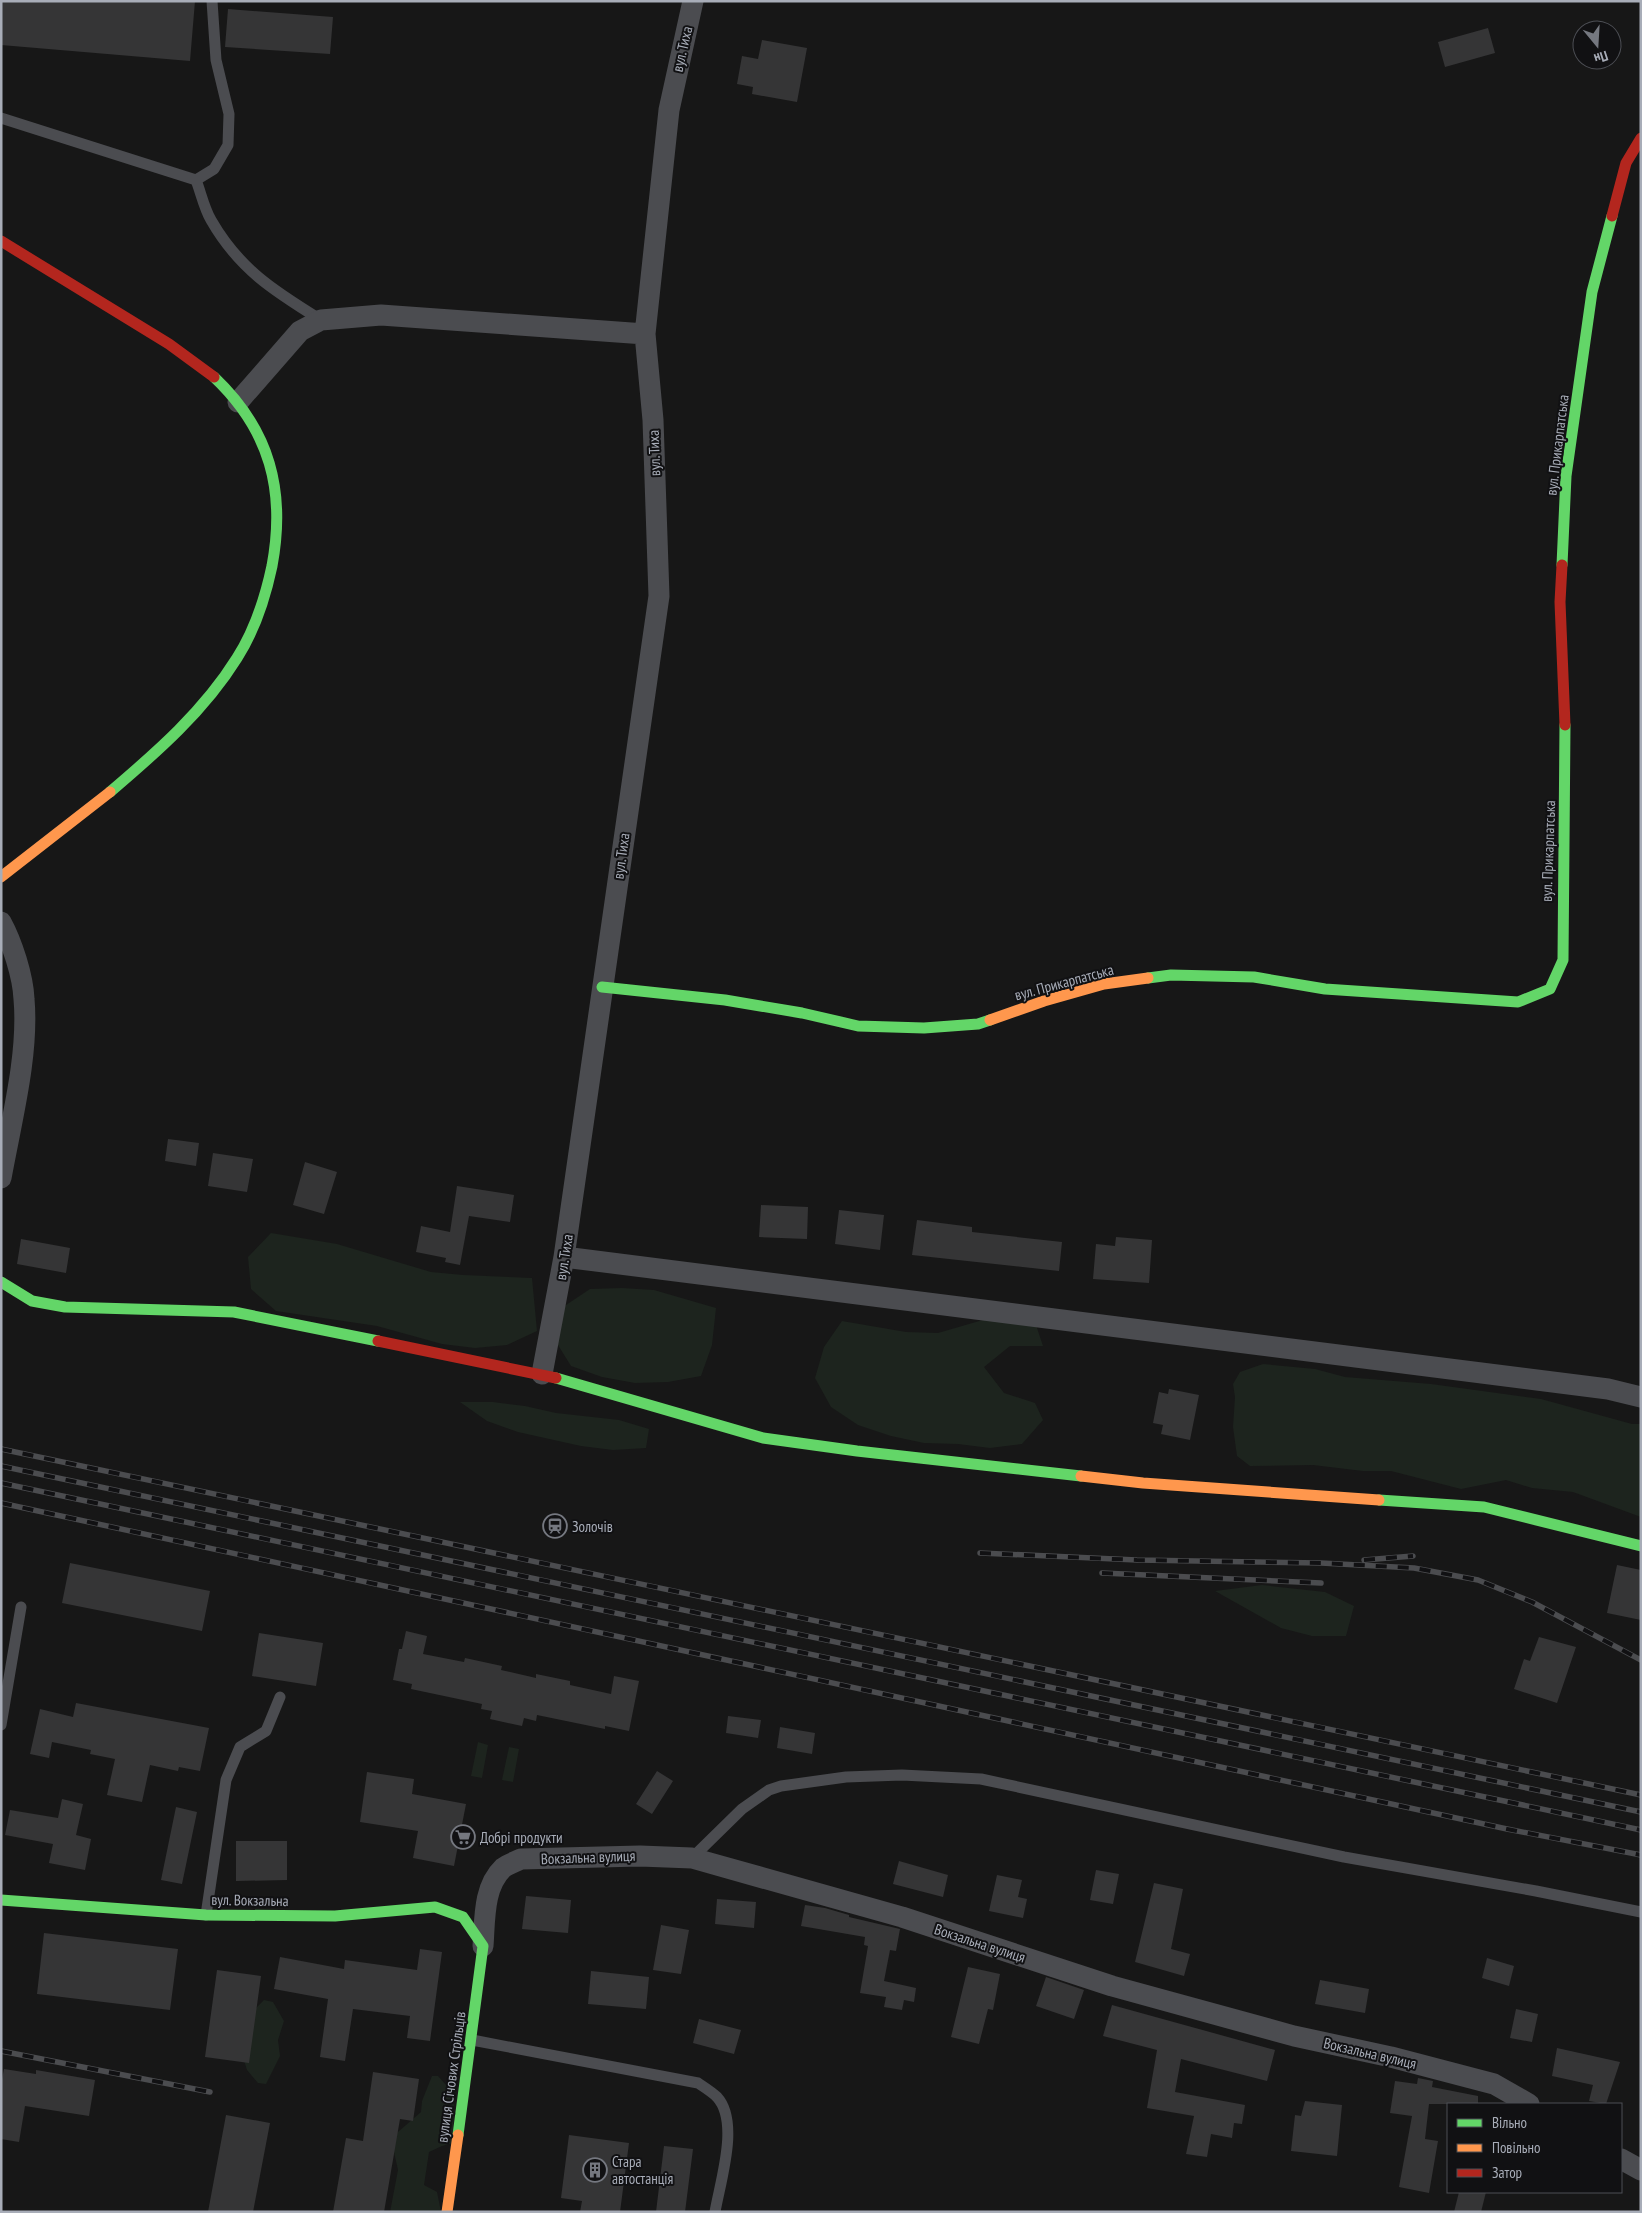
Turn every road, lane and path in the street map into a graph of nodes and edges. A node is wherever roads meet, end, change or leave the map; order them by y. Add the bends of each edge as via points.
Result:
1 (212, 1) edge
2 (693, 1) edge
3 (1, 118) edge
4 (1641, 138) edge
5 (196, 180) junction
6 (1, 241) edge
7 (321, 320) junction
8 (644, 334) junction
9 (238, 402) junction
10 (1, 877) edge
11 (1, 922) edge
12 (602, 987) junction
13 (1, 1178) edge
14 (564, 1257) junction
15 (1, 1282) edge
16 (542, 1374) junction
17 (1641, 1397) edge
18 (1641, 1546) edge
19 (21, 1607) dead end
20 (280, 1697) dead end
21 (1, 1725) edge
22 (692, 1858) junction
23 (1, 1900) edge
24 (1641, 1912) edge
25 (206, 1915) junction
26 (483, 1946) junction
27 (472, 2040) junction
28 (1527, 2103) edge
29 (1622, 2160) edge
30 (1641, 2170) edge
31 (446, 2212) edge
32 (715, 2212) edge

1 - 5 lane via 216,60 229,114 228,145 214,169
2 - 8 street, вул. Тиха via 669,110
3 - 5 lane
4 - 12 street, вул. Прикарпатська via 1626,164 1592,292 1566,476 1560,602 1566,746 1563,960 1550,989 1518,1002 1325,989 1254,978 1171,975 1104,984 978,1024 924,1028 858,1026 725,1000
5 - 7 lane via 210,219 234,255 269,288
6 - 9 street via 167,342 210,374
7 - 8 street via 382,315
7 - 9 street via 300,331
8 - 12 street, вул. Тиха via 653,420 659,596
9 - 10 street via 254,424 264,447 278,498 277,535 258,618 229,672 169,742
11 - 13 street via 11,940 24,998 22,1056
12 - 14 street, вул. Тиха
14 - 16 street, вул. Тиха
14 - 17 street via 1608,1389
15 - 16 street via 32,1301 65,1307 234,1312
16 - 18 street via 762,1438 1143,1483 1484,1507
19 - 21 lane
20 - 25 lane via 266,1731 240,1747 226,1780
22 - 24 lane via 742,1809 781,1786 846,1777 922,1776 981,1780 1344,1857
22 - 26 street, Вокзальна вулиця via 521,1859 504,1868 494,1881 488,1897
22 - 28 street, Вокзальна вулиця via 902,1918 1112,1986 1294,2036 1494,2084
23 - 25 street, вул. Вокзальна
25 - 26 street, вул. Вокзальна via 335,1916 434,1907 463,1917
26 - 27 street, вулиця Січових Стрільців
27 - 31 street, вулиця Січових Стрільців
27 - 32 lane via 698,2083 718,2098 727,2115 729,2134
29 - 30 street

